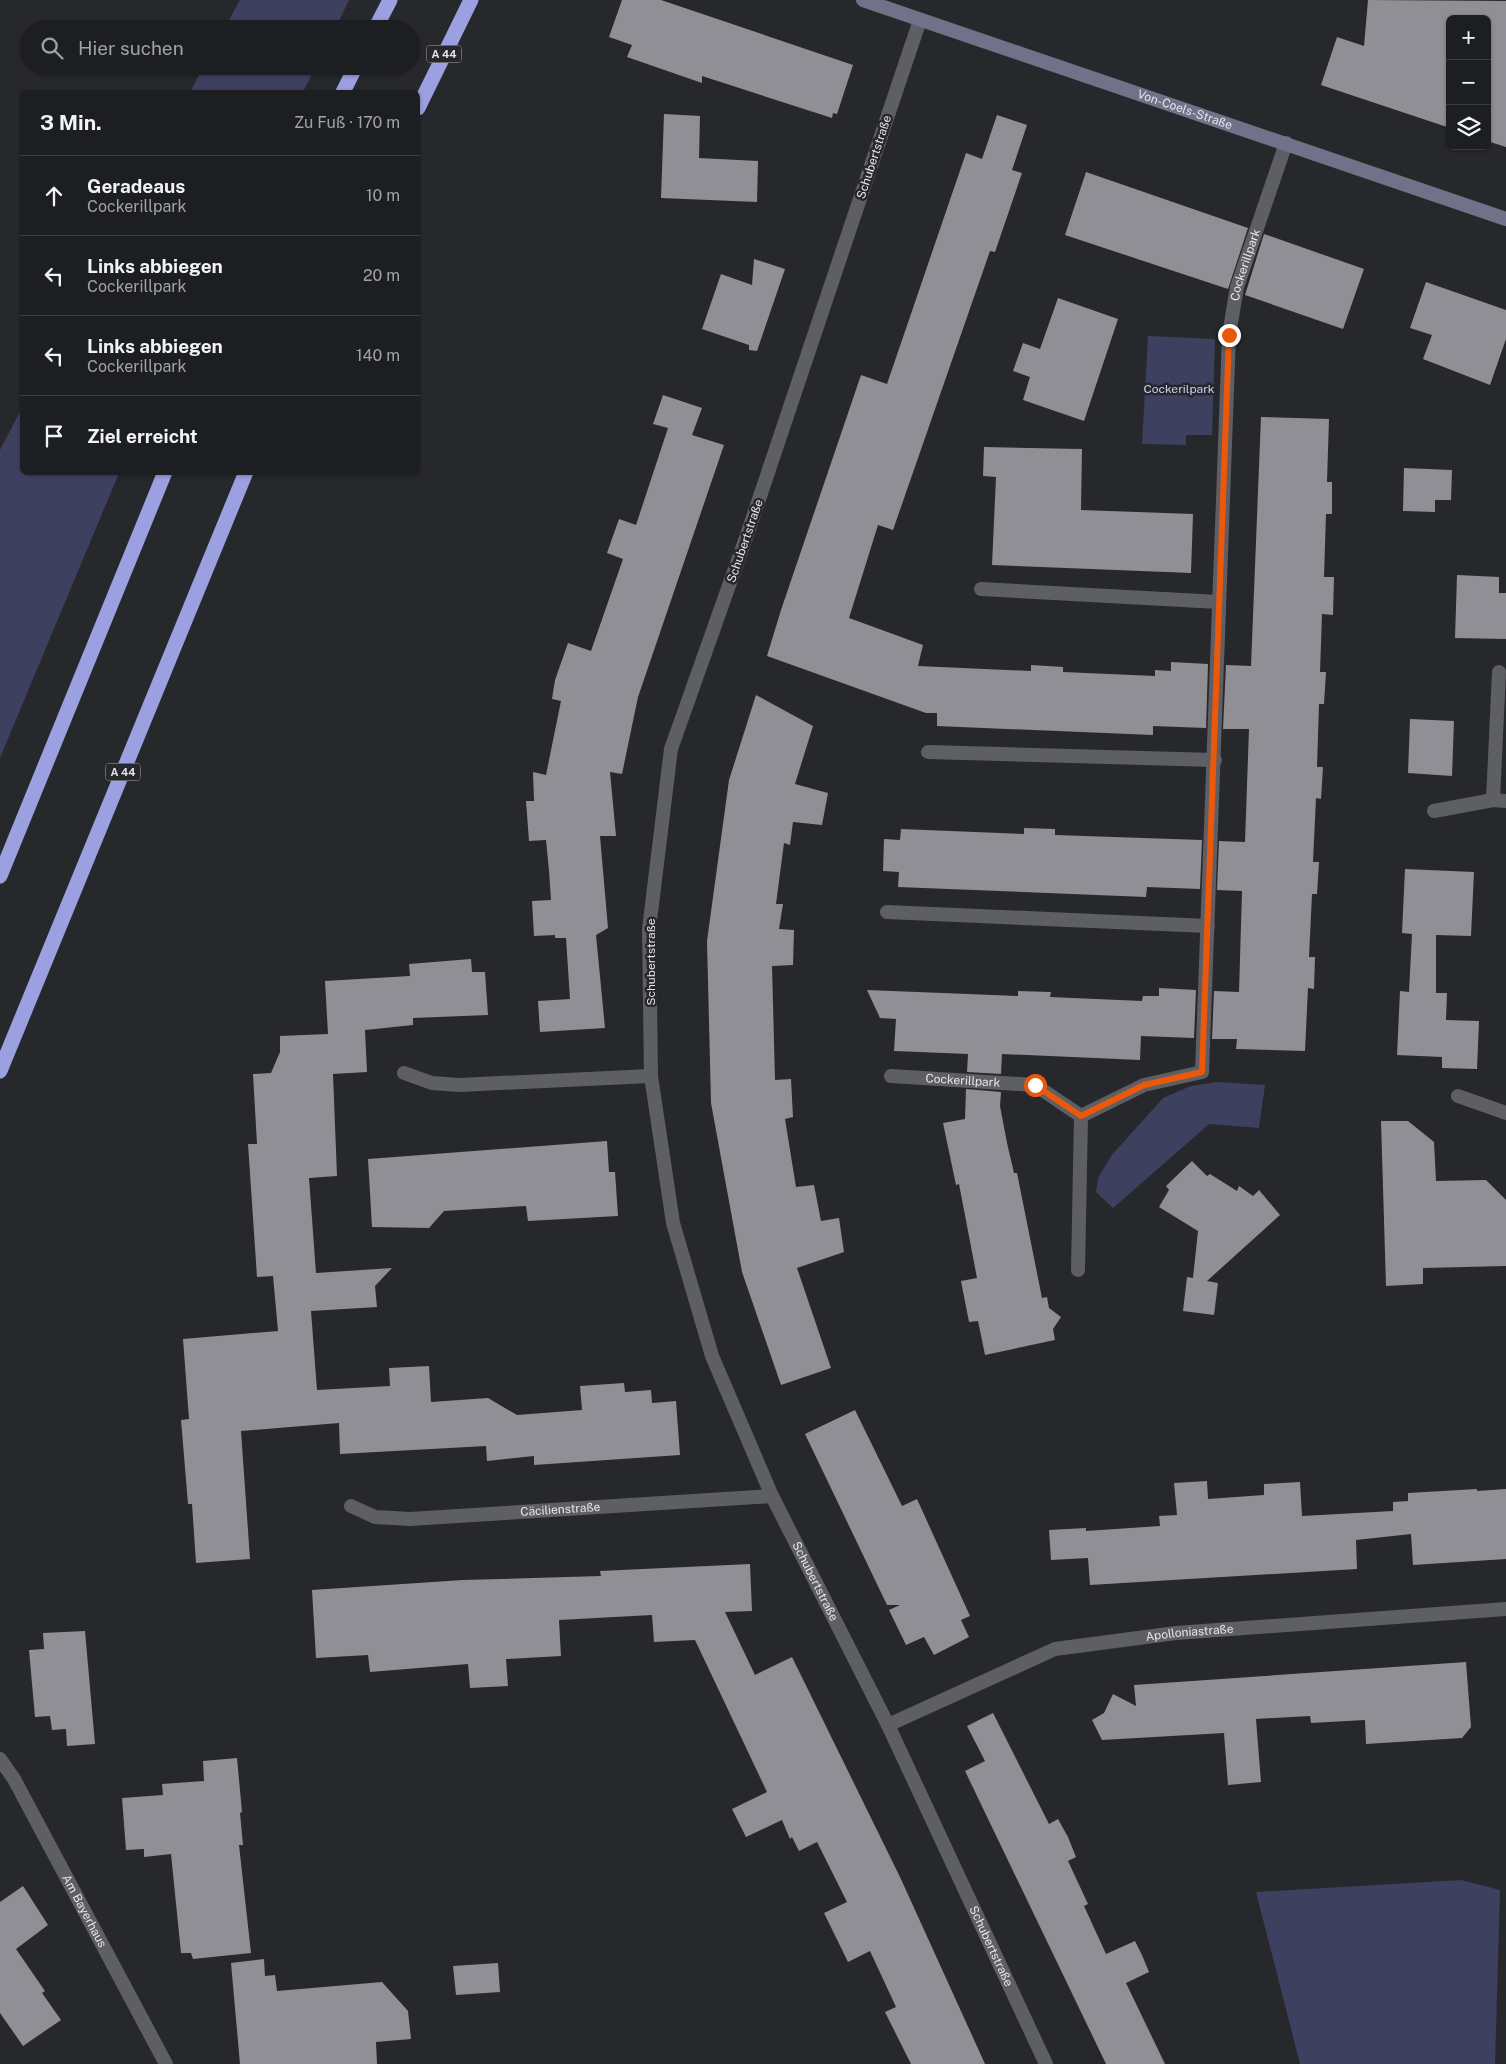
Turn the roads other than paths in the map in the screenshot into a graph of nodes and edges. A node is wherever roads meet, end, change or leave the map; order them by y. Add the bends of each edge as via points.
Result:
1 (390, 0) edge
2 (471, 0) edge
3 (863, 0) edge
4 (380, 20) edge
5 (920, 20) junction
6 (352, 75) edge
7 (344, 90) edge
8 (420, 104) edge
9 (1286, 143) junction
10 (1506, 219) edge
11 (164, 475) edge
12 (245, 475) edge
13 (981, 589) dead end
14 (1219, 602) junction
15 (1500, 672) dead end
16 (928, 752) dead end
17 (1215, 760) junction
18 (1499, 800) edge
19 (1434, 811) dead end
20 (0, 876) edge
21 (887, 912) dead end
22 (1208, 926) junction
23 (0, 1071) edge
24 (404, 1074) dead end
25 (651, 1076) junction
26 (891, 1076) dead end
27 (1458, 1096) dead end
28 (1506, 1113) edge
29 (1081, 1116) junction
30 (1078, 1270) dead end
31 (772, 1496) junction
32 (351, 1506) dead end
33 (1506, 1609) edge
34 (888, 1725) junction
35 (0, 1759) edge
36 (166, 2064) edge
37 (1046, 2064) edge

1 - 4 highway
2 - 8 highway, A 44
3 - 5 main road, Von-Coels-Straße
5 - 9 main road, Von-Coels-Straße
5 - 25 street, Schubertstraße via 752,523 672,749 649,929
6 - 7 highway
9 - 10 main road, Von-Coels-Straße
9 - 14 street, Cockerillpark via 1237,287 1229,335
11 - 20 highway
12 - 23 highway, A 44
13 - 14 street
14 - 17 street, Cockerillpark
15 - 18 street
16 - 17 street
17 - 22 street, Cockerillpark
18 - 19 street
21 - 22 street
22 - 29 street, Cockerillpark via 1202,1072 1144,1085
24 - 25 street via 432,1084 459,1085
25 - 31 street, Schubertstraße via 673,1223 712,1356
26 - 29 street, Cockerillpark via 1035,1085
27 - 28 street
29 - 30 street
31 - 32 street, Cäcilienstraße via 410,1519 375,1517
31 - 34 street, Schubertstraße
33 - 34 street, Apolloniastraße via 1176,1633 1055,1649
34 - 37 street, Schubertstraße
35 - 36 street, Am Bayerhaus

